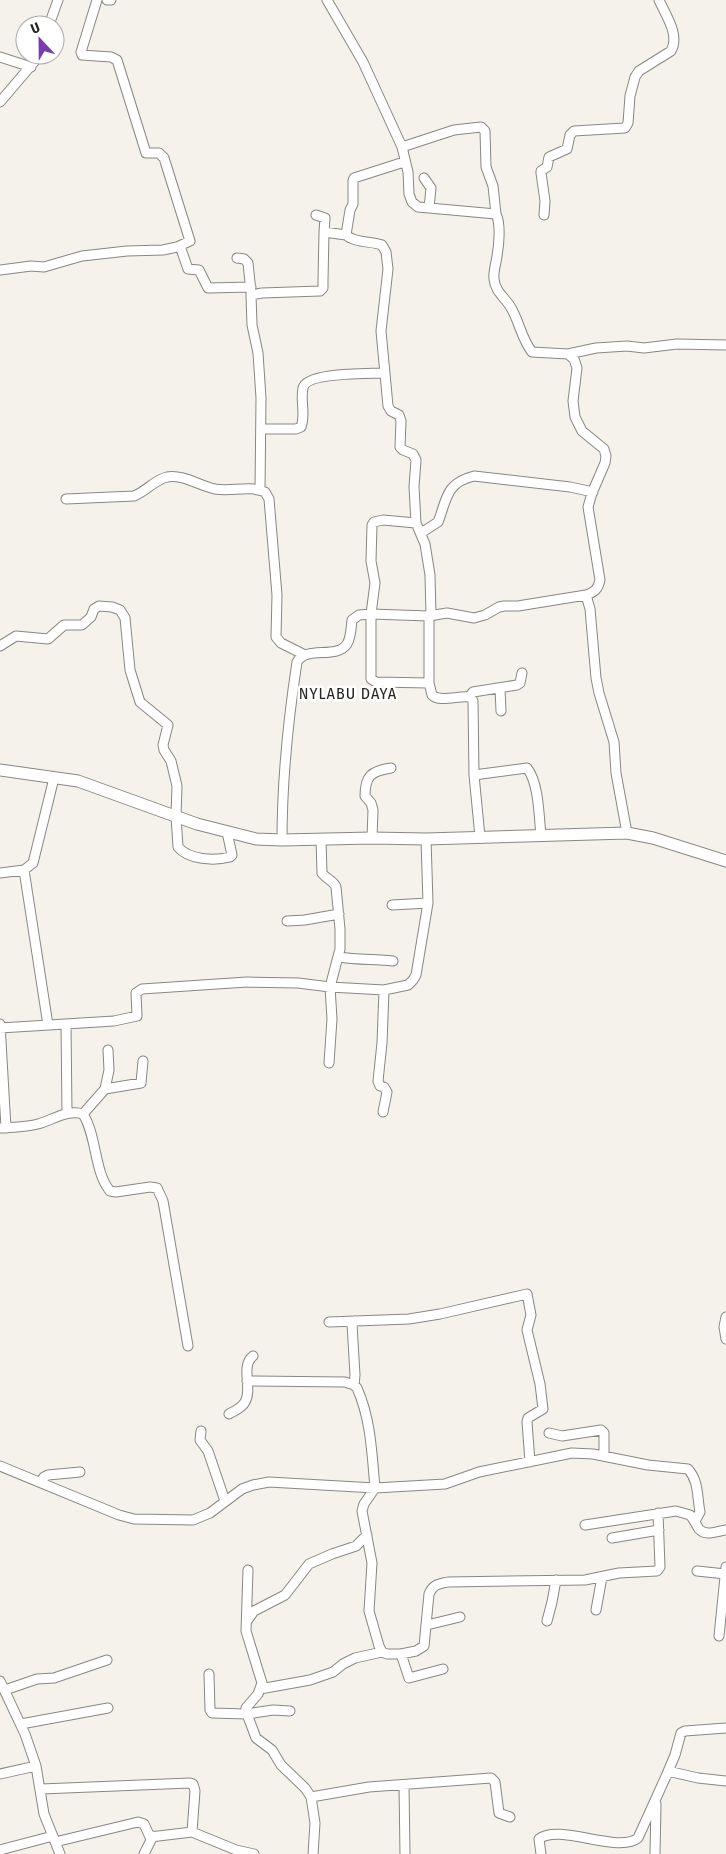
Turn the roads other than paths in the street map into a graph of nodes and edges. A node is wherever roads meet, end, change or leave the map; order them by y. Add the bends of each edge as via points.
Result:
1 (58, 0) edge
2 (97, 0) edge
3 (107, 0) edge
4 (111, 0) edge
5 (327, 0) edge
6 (659, 0) edge
7 (53, 15) edge
8 (0, 57) edge
9 (31, 67) joint
10 (0, 102) edge
11 (402, 147) junction
12 (404, 162) junction
13 (424, 178) dead end
14 (428, 208) junction
15 (496, 214) junction
16 (316, 215) dead end
17 (544, 215) dead end
18 (324, 232) junction
19 (346, 235) junction
20 (180, 246) junction
21 (238, 258) dead end
22 (0, 270) edge
23 (251, 291) junction
24 (726, 345) edge
25 (568, 354) junction
26 (384, 373) junction
27 (262, 429) junction
28 (260, 490) junction
29 (592, 492) junction
30 (66, 499) dead end
31 (416, 523) junction
32 (421, 533) junction
33 (586, 595) junction
34 (372, 614) junction
35 (430, 616) junction
36 (0, 646) edge
37 (305, 655) junction
38 (522, 673) dead end
39 (429, 683) junction
40 (500, 688) junction
41 (469, 697) junction
42 (501, 712) dead end
43 (391, 768) dead end
44 (0, 770) edge
45 (474, 775) junction
46 (54, 778) junction
47 (176, 816) junction
48 (227, 832) junction
49 (627, 833) junction
50 (541, 836) junction
51 (480, 837) junction
52 (372, 838) junction
53 (426, 839) junction
54 (282, 840) junction
55 (321, 840) junction
56 (726, 861) edge
57 (24, 870) junction
58 (0, 873) edge
59 (428, 903) junction
60 (392, 905) dead end
61 (339, 914) junction
62 (287, 920) dead end
63 (339, 957) junction
64 (393, 960) dead end
65 (330, 987) junction
66 (384, 990) junction
67 (66, 1024) junction
68 (48, 1025) junction
69 (0, 1026) edge
70 (108, 1050) dead end
71 (1, 1052) edge
72 (143, 1061) dead end
73 (330, 1063) dead end
74 (105, 1089) junction
75 (383, 1112) dead end
76 (67, 1113) junction
77 (83, 1114) junction
78 (3, 1128) edge
79 (726, 1317) edge
80 (355, 1321) junction
81 (329, 1322) dead end
82 (726, 1340) edge
83 (188, 1346) dead end
84 (253, 1356) dead end
85 (247, 1381) junction
86 (354, 1385) junction
87 (229, 1414) dead end
88 (201, 1430) dead end
89 (549, 1433) dead end
90 (604, 1455) junction
91 (530, 1462) junction
92 (0, 1466) edge
93 (80, 1472) dead end
94 (40, 1482) junction
95 (375, 1488) junction
96 (225, 1501) junction
97 (658, 1513) junction
98 (695, 1521) junction
99 (585, 1525) dead end
100 (659, 1530) junction
101 (726, 1530) edge
102 (367, 1535) junction
103 (612, 1538) dead end
104 (726, 1567) edge
105 (248, 1570) dead end
106 (697, 1571) dead end
107 (726, 1574) edge
108 (602, 1577) junction
109 (556, 1580) junction
110 (596, 1610) dead end
111 (460, 1617) dead end
112 (247, 1621) junction
113 (547, 1621) dead end
114 (427, 1625) junction
115 (719, 1636) dead end
116 (382, 1652) junction
117 (401, 1654) junction
118 (107, 1660) dead end
119 (443, 1669) dead end
120 (210, 1674) dead end
121 (0, 1681) edge
122 (260, 1689) junction
123 (5, 1690) junction
124 (108, 1708) dead end
125 (290, 1712) dead end
126 (247, 1714) junction
127 (21, 1724) junction
128 (726, 1728) edge
129 (36, 1766) junction
130 (0, 1774) edge
131 (667, 1774) junction
132 (726, 1781) edge
133 (404, 1785) junction
134 (41, 1789) junction
135 (312, 1797) junction
136 (656, 1800) junction
137 (510, 1817) dead end
138 (192, 1832) junction
139 (153, 1836) junction
140 (54, 1839) junction
141 (0, 1850) edge
142 (60, 1854) edge
143 (144, 1854) edge
144 (254, 1854) edge
145 (312, 1854) edge
146 (405, 1854) edge
147 (541, 1854) edge
148 (655, 1854) edge

1 - 7 street
2 - 20 street via 81,52 117,60 146,153 159,153 166,164 190,236 189,242
3 - 4 street
5 - 11 street via 363,62
6 - 17 street via 674,34 671,51 639,71 635,77 625,128 574,131 567,149 549,157 547,167 541,171
8 - 9 street
9 - 10 street
11 - 12 street
11 - 15 street via 454,130 482,127
12 - 14 street via 412,202 418,207
12 - 19 street via 354,178 353,204
13 - 14 street via 431,188
14 - 15 street
15 - 25 street via 496,287 511,307 532,352
16 - 18 street via 325,218
18 - 19 street
18 - 23 street via 323,288 320,291
19 - 26 street via 382,245 386,252 388,269 381,331
20 - 22 street via 82,256 40,268
20 - 23 street via 188,269 199,270 208,288
21 - 23 street via 248,263
23 - 27 street
24 - 25 street via 627,346
25 - 29 street via 577,368 573,401 575,418 582,431 604,449 606,456
26 - 27 street via 312,379 303,386 303,421 300,427
26 - 31 street via 388,406 401,421 400,447 413,454 416,460
27 - 28 street
28 - 30 street via 216,490 175,476 158,480 134,496
28 - 37 street via 269,499 277,595 276,637
29 - 32 street via 474,476 459,482 446,495 438,522
29 - 33 street via 588,507 600,580 598,588
31 - 32 street
31 - 34 street via 384,520 372,524 371,561 375,583
32 - 35 street via 430,575
33 - 35 street via 499,607 479,617 447,613
33 - 49 street via 598,685 614,742
34 - 35 street
34 - 37 street via 359,615 352,620 344,648
34 - 39 street via 372,681
35 - 39 street
36 - 47 street via 16,636 48,639 64,625 86,623 99,606 112,607 122,613 130,670 140,702 168,725 164,750 171,761 177,786
37 - 54 street via 296,662 282,795
38 - 40 street via 520,683
39 - 41 street via 434,698
40 - 41 street via 473,692
40 - 42 street
41 - 45 street via 473,701
43 - 52 street via 378,771 365,783 364,796 374,810
44 - 46 street
45 - 50 street via 527,768 535,786
45 - 51 street
46 - 47 street via 96,786
46 - 57 street via 34,860
47 - 48 street
47 - 48 street via 178,847 188,855 209,859 230,857 232,850
48 - 54 street via 256,839
49 - 50 street
49 - 56 street
50 - 51 street
51 - 53 street
52 - 53 street
52 - 55 street
53 - 59 street
54 - 55 street
55 - 61 street via 322,873 334,882
57 - 58 street
57 - 68 street
59 - 60 street
59 - 66 street via 414,980 408,985
61 - 62 street
61 - 63 street
63 - 64 street
63 - 65 street
65 - 66 street
65 - 67 street via 247,982 142,989 136,992 137,1017
65 - 73 street
66 - 75 street via 378,1081 387,1092
67 - 68 street
67 - 76 street
68 - 69 street
69 - 71 street
70 - 74 street via 109,1070
71 - 78 street
72 - 74 street via 141,1083
74 - 77 street
76 - 77 street
76 - 78 street via 37,1124
77 - 83 street via 88,1121 107,1188 116,1192 155,1187 164,1201
79 - 82 street
80 - 81 street
80 - 86 street via 352,1324
80 - 91 street via 410,1319 527,1294 531,1315 527,1330 543,1409 527,1422
84 - 85 street
85 - 86 street via 345,1382
85 - 87 street via 246,1402
86 - 95 street via 361,1396 366,1416
88 - 96 street via 200,1440 208,1451
89 - 90 street via 562,1436 600,1430 604,1433
90 - 91 street via 563,1454
90 - 98 street via 648,1465 688,1469 697,1482 700,1512
91 - 95 street via 479,1472 445,1484
92 - 94 street
93 - 94 street via 48,1475
94 - 96 street via 134,1519 193,1520 210,1513
95 - 96 street via 269,1482 242,1489
95 - 102 street via 362,1508
97 - 98 street via 682,1512
97 - 99 street
97 - 100 street
98 - 101 street via 703,1532
100 - 103 street
100 - 108 street via 659,1570
102 - 112 street via 356,1546 309,1564 284,1595 254,1611
102 - 116 street via 372,1563 369,1611
104 - 107 street
105 - 112 street
106 - 107 street
107 - 115 street
108 - 109 street
108 - 110 street
109 - 113 street
109 - 114 street via 435,1585 429,1594
111 - 114 street
112 - 122 street via 249,1642 261,1677
114 - 117 street via 424,1646
116 - 117 street
116 - 122 street via 355,1658 333,1672 310,1680
117 - 119 street via 409,1678
118 - 123 street
120 - 126 street via 212,1713
121 - 123 street
122 - 126 street via 246,1708
123 - 127 street
124 - 127 street
125 - 126 street via 272,1710
126 - 135 street via 256,1738 272,1750 280,1765
127 - 129 street
128 - 131 street via 681,1733
129 - 130 street
129 - 134 street
131 - 132 street via 672,1772
131 - 136 street
133 - 135 street via 369,1787
133 - 137 street via 494,1779 499,1813
133 - 146 street
134 - 138 street via 190,1783 195,1791
134 - 140 street via 44,1814
135 - 145 street via 315,1823
136 - 147 street via 635,1840 614,1842 555,1834 539,1839
136 - 148 street
138 - 139 street
138 - 144 street
139 - 140 street via 148,1836 144,1824 138,1822
139 - 143 street
140 - 141 street
140 - 142 street

